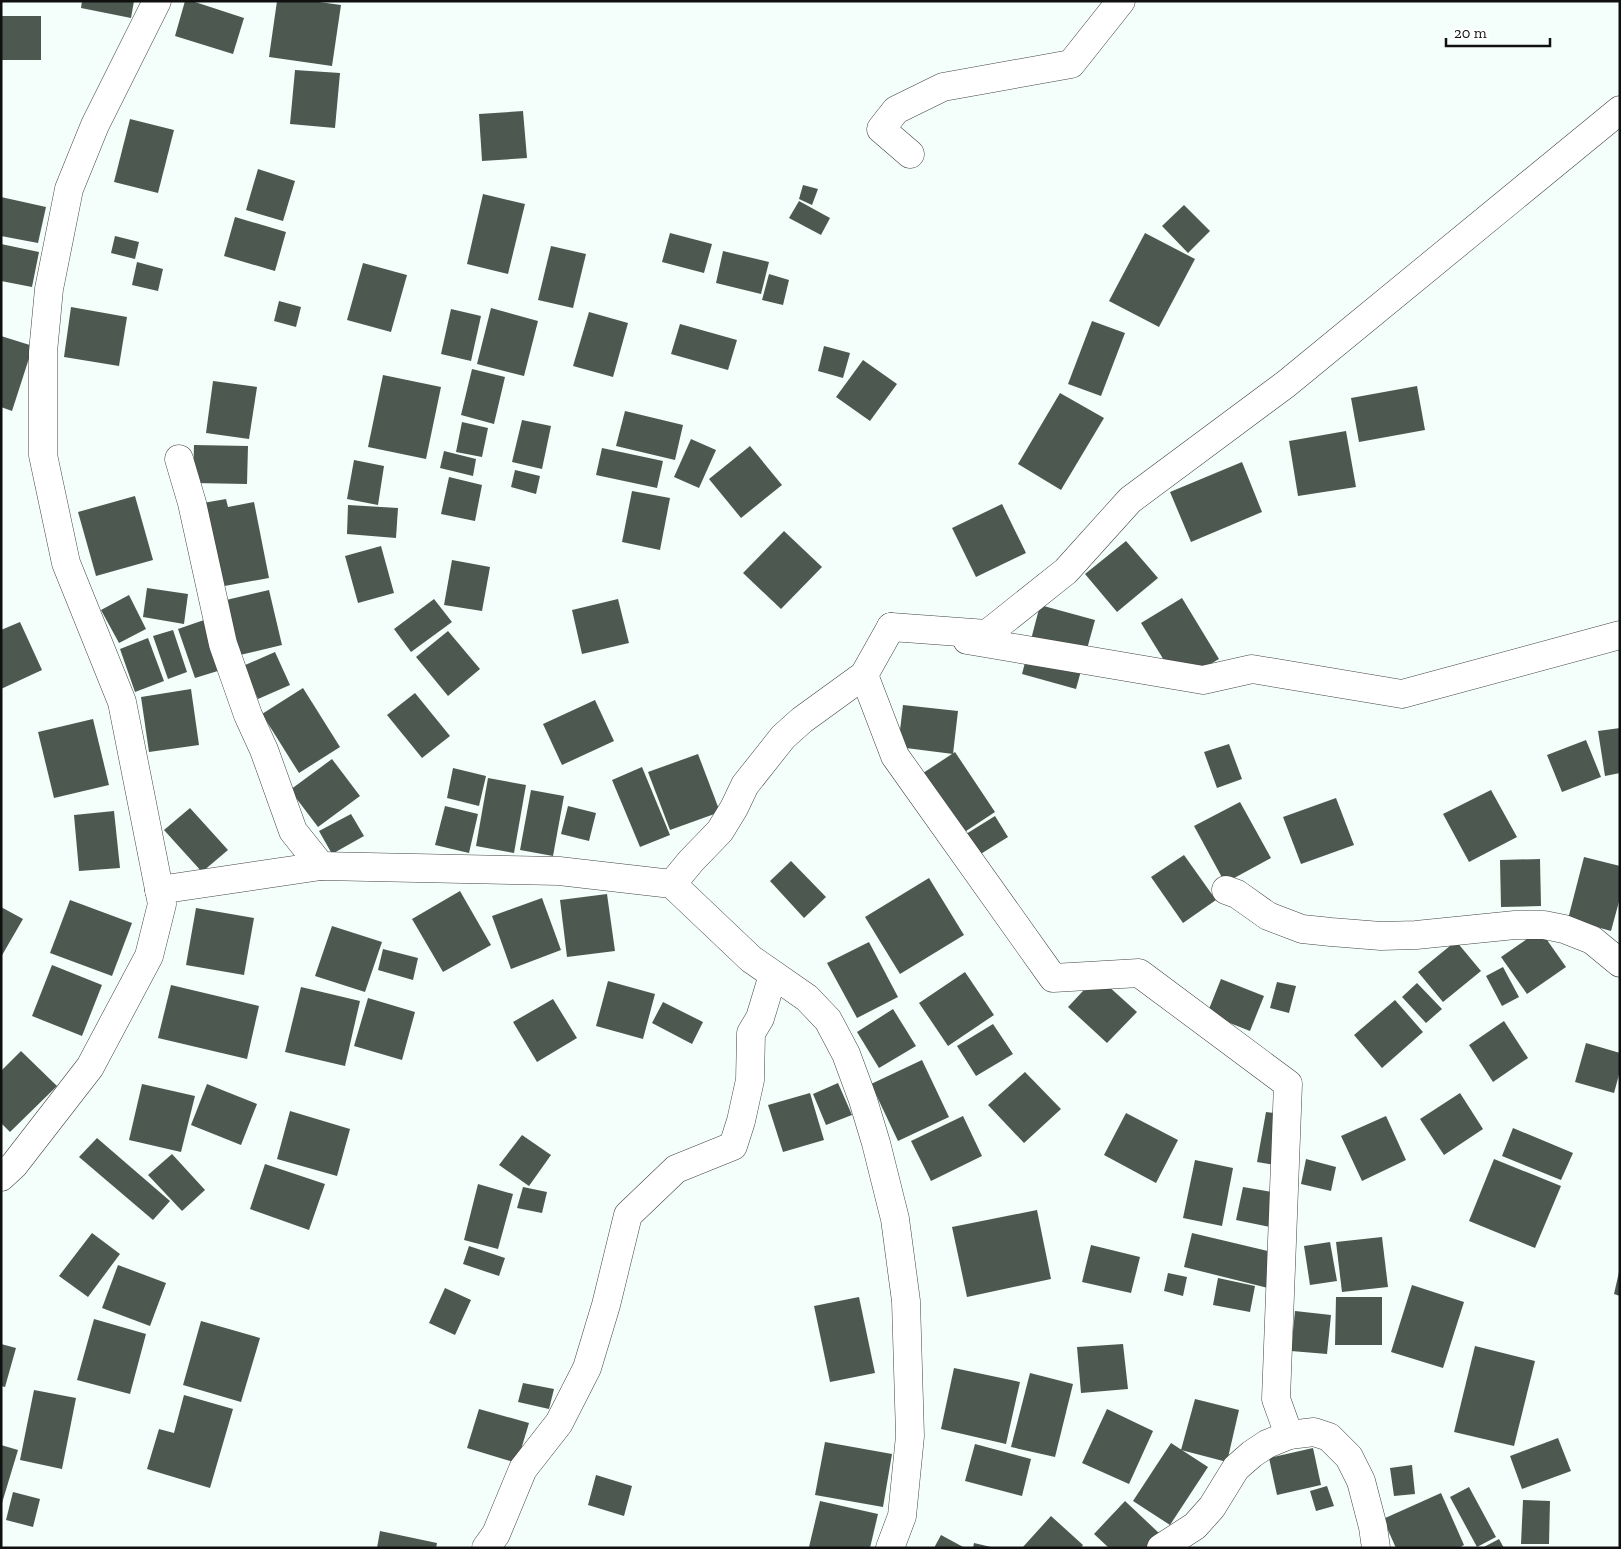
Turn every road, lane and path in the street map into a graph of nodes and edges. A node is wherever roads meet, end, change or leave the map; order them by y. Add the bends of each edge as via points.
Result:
1 (157, 1) edge
2 (1121, 1) edge
3 (1620, 110) edge
4 (910, 154) dead end
5 (178, 459) dead end
6 (891, 627) junction
7 (1620, 635) edge
8 (864, 675) junction
9 (321, 866) junction
10 (672, 884) junction
11 (159, 890) junction
12 (1226, 890) dead end
13 (1620, 963) edge
14 (773, 975) junction
15 (1, 1177) edge
16 (1289, 1435) junction
17 (486, 1548) edge
18 (890, 1548) edge
19 (1160, 1548) edge
20 (1376, 1548) edge

1 - 11 street via 95,125 69,190 49,289 43,352 43,455 66,564 122,702
2 - 4 street via 1071,64 943,87 896,110 880,128
3 - 6 street via 1286,384 1130,500 1066,571 987,634
5 - 9 street via 192,504 223,644 293,831
6 - 7 street via 1203,680 1252,669 1402,694
6 - 8 street
8 - 10 street via 783,737 745,785 720,831
8 - 16 street via 895,756 1053,978 1139,973 1288,1084 1276,1399
9 - 10 street via 559,871
9 - 11 street
10 - 14 street via 728,940
11 - 15 street via 162,904 149,956 90,1067 14,1165
12 - 13 street via 1268,916 1302,929 1381,936 1515,925 1544,926 1564,929 1592,940
14 - 17 street via 760,1018 751,1033 750,1080 733,1146 676,1168 628,1215 588,1368 559,1423 523,1469 496,1534
14 - 18 street via 807,998 828,1020 846,1054 876,1143 895,1219 906,1301 910,1436 902,1516
16 - 19 street via 1267,1444 1236,1468 1212,1507 1195,1526
16 - 20 street via 1314,1432 1329,1437 1349,1457 1361,1481

